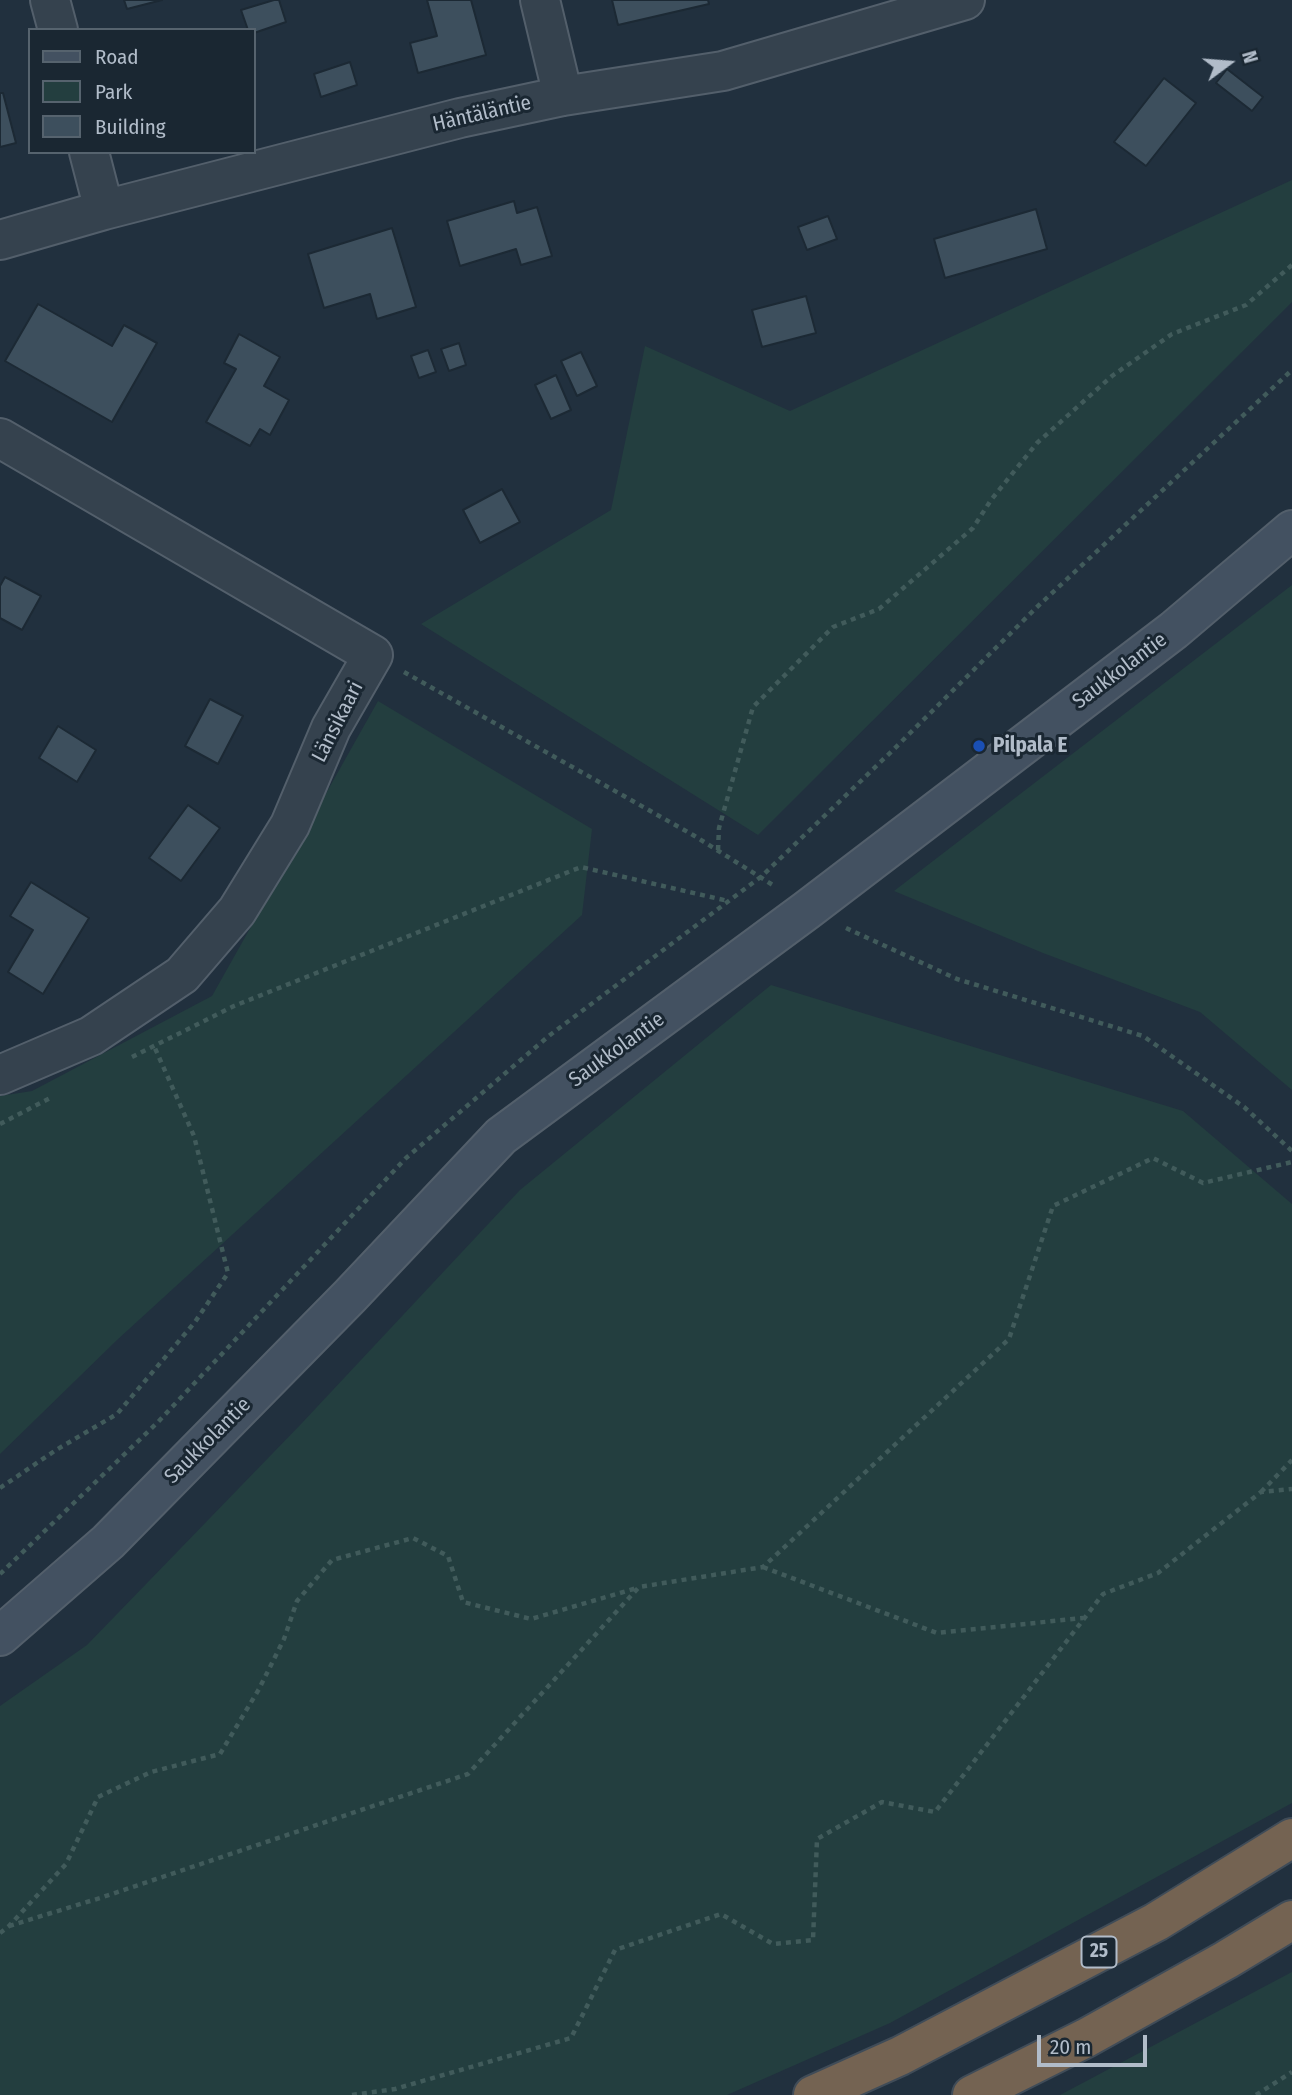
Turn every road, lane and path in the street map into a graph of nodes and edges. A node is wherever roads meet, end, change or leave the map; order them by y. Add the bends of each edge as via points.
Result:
1 (50, 0) edge
2 (540, 0) edge
3 (965, 0) edge
4 (57, 28) edge
5 (563, 96) junction
6 (90, 154) edge
7 (104, 210) junction
8 (0, 240) edge
9 (1292, 265) edge
10 (1292, 370) edge
11 (0, 438) edge
12 (1292, 530) edge
13 (718, 850) dead end
14 (729, 901) junction
15 (155, 1046) junction
16 (131, 1058) dead end
17 (0, 1075) edge
18 (60, 1094) dead end
19 (0, 1124) edge
20 (1292, 1162) edge
21 (1292, 1460) edge
22 (0, 1488) edge
23 (1292, 1489) edge
24 (1261, 1492) junction
25 (763, 1567) junction
26 (0, 1574) edge
27 (639, 1587) junction
28 (1084, 1618) junction
29 (0, 1636) edge
30 (1292, 1838) edge
31 (1292, 1920) edge
32 (9, 1926) junction
33 (0, 1933) edge
34 (1292, 2072) edge
35 (352, 2095) edge
36 (813, 2095) edge
37 (972, 2095) edge
38 (1256, 2095) edge

1 - 4 street
2 - 5 street
3 - 5 street, Häntäläntie via 723,72
5 - 7 street, Häntäläntie
6 - 7 street
7 - 8 street, Häntäläntie
9 - 13 path via 1246,305 1172,334 1112,376 1037,443 973,528 879,609 833,627 753,707 719,828
10 - 14 path via 1037,607 762,876
11 - 17 street, Länsikaari via 373,655 331,728 290,825 237,911 182,975 91,1036
12 - 29 street, Saukkolantie via 1174,630 501,1136 108,1542
14 - 15 path via 581,867 234,1006
14 - 26 path via 550,1035 406,1157 158,1422
15 - 16 path
15 - 22 path via 194,1136 229,1273 195,1322 117,1414
18 - 19 path
20 - 25 path via 1203,1183 1153,1158 1053,1206 1009,1339
21 - 24 path
23 - 24 path
24 - 28 path via 1158,1573 1103,1594
25 - 27 path
25 - 28 path via 937,1633
27 - 32 path via 468,1774
27 - 32 path via 531,1619 463,1602 448,1556 413,1538 332,1560 297,1601 259,1689 220,1754 151,1772 98,1797 66,1864
28 - 35 path via 935,1812 882,1802 817,1839 813,1940 773,1944 721,1914 615,1950 571,2038 395,2090
30 - 36 highway, 25 via 1156,1922 900,2056
31 - 37 highway via 1086,2038
32 - 33 path
34 - 38 path

